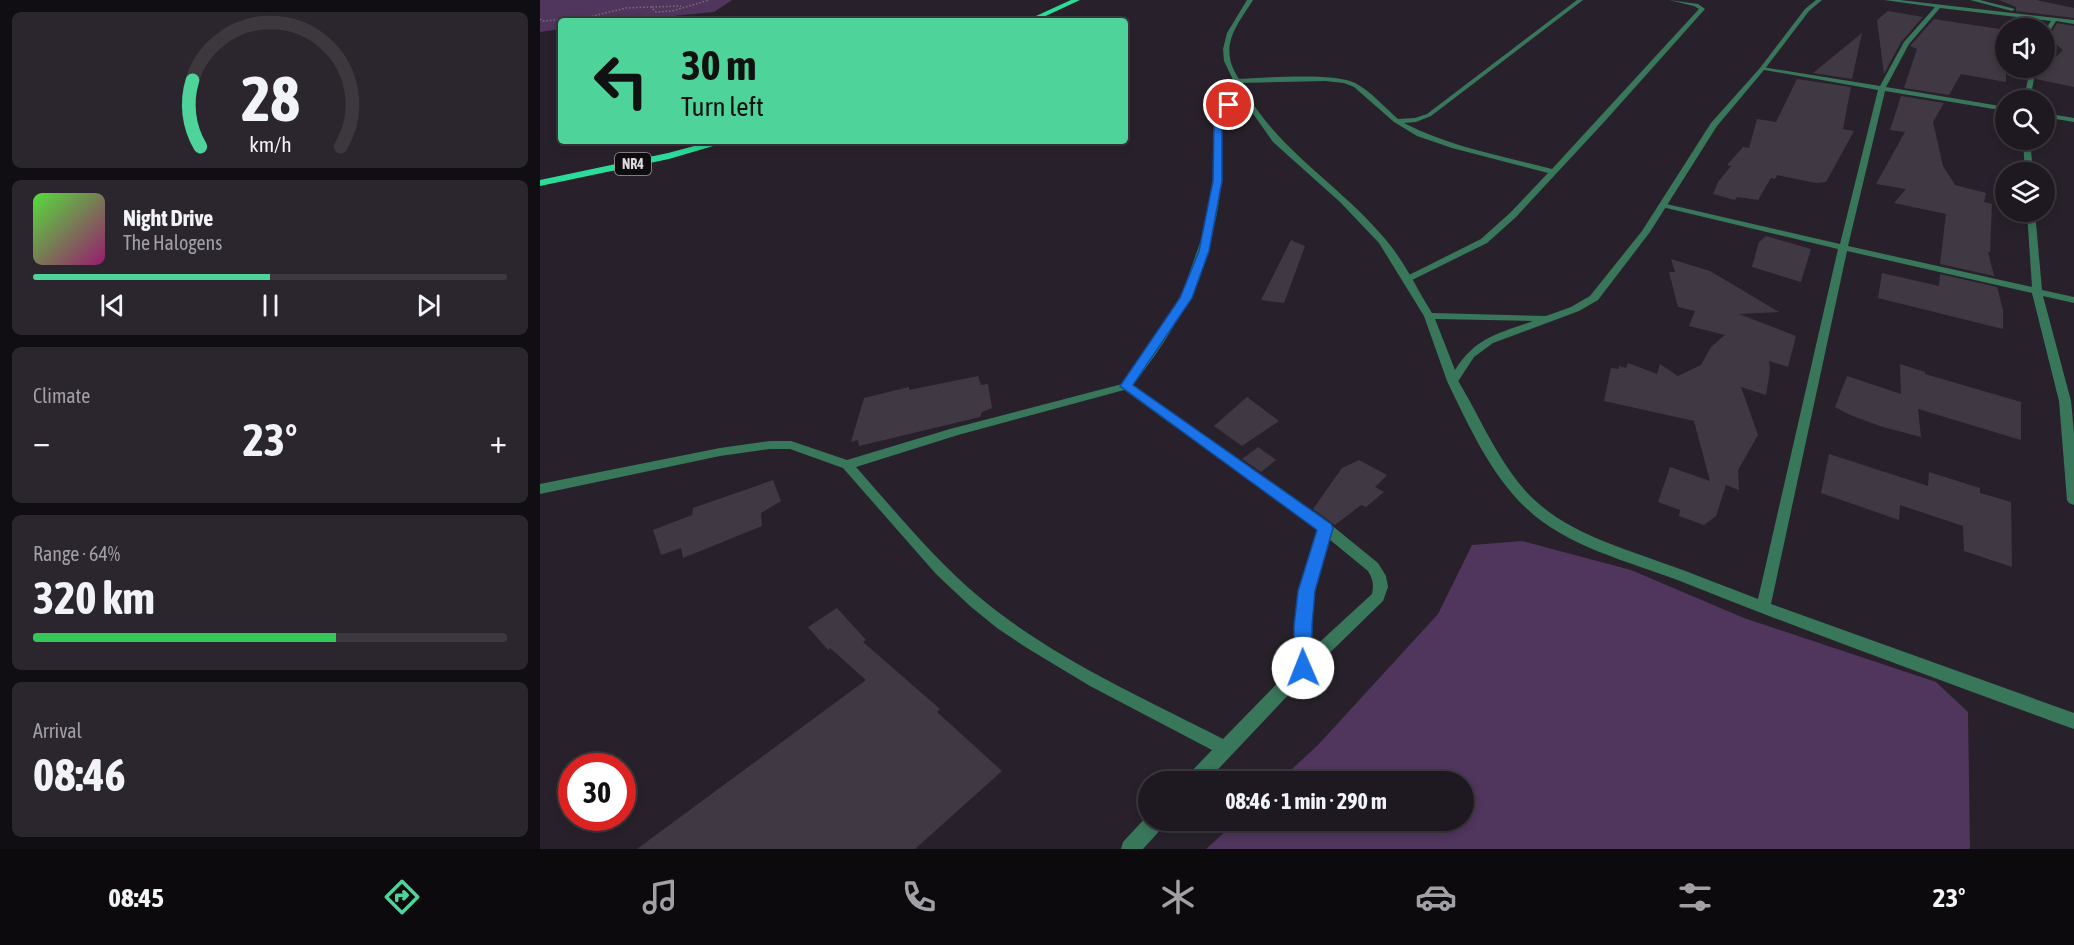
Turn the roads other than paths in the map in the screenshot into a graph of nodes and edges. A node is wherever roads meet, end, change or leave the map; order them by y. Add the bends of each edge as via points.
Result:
1 (1077, 0) edge
2 (1250, 0) edge
3 (1580, 0) edge
4 (1672, 0) edge
5 (1819, 0) edge
6 (1887, 0) edge
7 (1973, 0) edge
8 (1938, 7) junction
9 (1036, 18) edge
10 (2036, 18) edge
11 (2046, 18) edge
12 (2055, 20) edge
13 (2074, 22) edge
14 (1762, 69) junction
15 (1236, 81) junction
16 (1882, 89) junction
17 (1245, 98) junction
18 (1995, 107) edge
19 (2055, 117) edge
20 (2074, 120) edge
21 (1396, 121) junction
22 (683, 144) edge
23 (714, 144) edge
24 (1553, 172) junction
25 (540, 175) edge
26 (540, 183) edge
27 (1662, 206) junction
28 (2032, 222) edge
29 (1843, 248) junction
30 (1408, 279) junction
31 (2037, 292) junction
32 (2074, 300) edge
33 (1429, 316) junction
34 (1551, 318) junction
35 (1454, 381) junction
36 (1126, 386) junction
37 (847, 465) junction
38 (540, 489) edge
39 (2074, 500) edge
40 (1325, 528) junction
41 (1763, 608) junction
42 (1303, 668) junction
43 (2074, 721) edge
44 (1224, 748) junction
45 (1203, 771) edge
46 (1146, 831) edge
47 (1130, 849) edge

1 - 9 highway
2 - 15 street via 1230,33 1226,49
3 - 21 street via 1429,115
4 - 24 street via 1702,9
5 - 14 street
6 - 8 street
7 - 11 street
8 - 10 street
8 - 16 street via 1906,43
12 - 13 street
14 - 16 street
14 - 27 street via 1714,125
15 - 17 street
15 - 21 street via 1345,81
16 - 18 street
16 - 29 street
17 - 30 street via 1276,140 1369,227
17 - 36 street via 1229,105 1218,121 1212,214 1204,251 1186,298
19 - 20 street
21 - 24 street via 1455,146
22 - 25 highway, NR4
23 - 26 highway, NR4
24 - 30 street via 1484,241
27 - 29 street
27 - 34 street via 1642,239 1594,298
28 - 31 street
29 - 31 street
29 - 41 street
30 - 33 street
31 - 32 street
31 - 39 street via 2065,401
33 - 34 street
33 - 35 street
34 - 35 street via 1478,348
35 - 41 street via 1471,418 1514,486 1548,518 1572,532
36 - 37 street
36 - 40 street
37 - 38 street via 791,445 770,445
37 - 44 street via 934,562 984,609 1084,674
40 - 42 street via 1306,591
40 - 42 street via 1373,567 1381,586 1378,597
41 - 43 street
42 - 44 street
44 - 45 street
46 - 47 street

